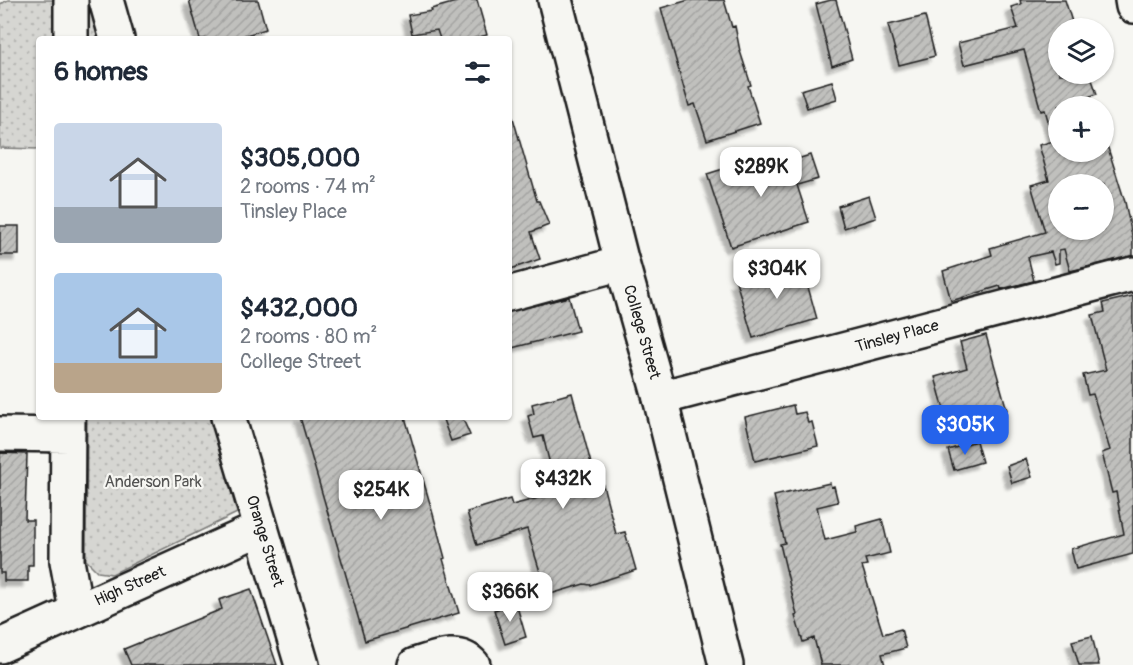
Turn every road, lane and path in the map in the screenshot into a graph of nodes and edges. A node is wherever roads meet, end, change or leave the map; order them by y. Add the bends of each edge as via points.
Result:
1 (71, 0) edge
2 (106, 0) edge
3 (555, 0) edge
4 (1132, 0) edge
5 (1133, 6) edge
6 (71, 36) edge
7 (116, 36) edge
8 (622, 263) junction
9 (1133, 274) edge
10 (512, 293) edge
11 (660, 398) junction
12 (229, 420) edge
13 (68, 426) edge
14 (0, 434) edge
15 (261, 528) junction
16 (76, 610) junction
17 (0, 646) edge
18 (302, 665) edge
19 (415, 665) edge
20 (473, 665) edge
21 (726, 665) edge

1 - 6 street
2 - 7 street
3 - 8 street, College Street
4 - 5 street
8 - 10 street
8 - 11 street, College Street
9 - 11 street, Tinsley Place
11 - 21 street, College Street
12 - 15 street, Orange Street
13 - 14 street
13 - 16 street via 67,561
15 - 16 street, High Street
15 - 18 street, Orange Street
16 - 17 street, High Street
19 - 20 street via 457,655

